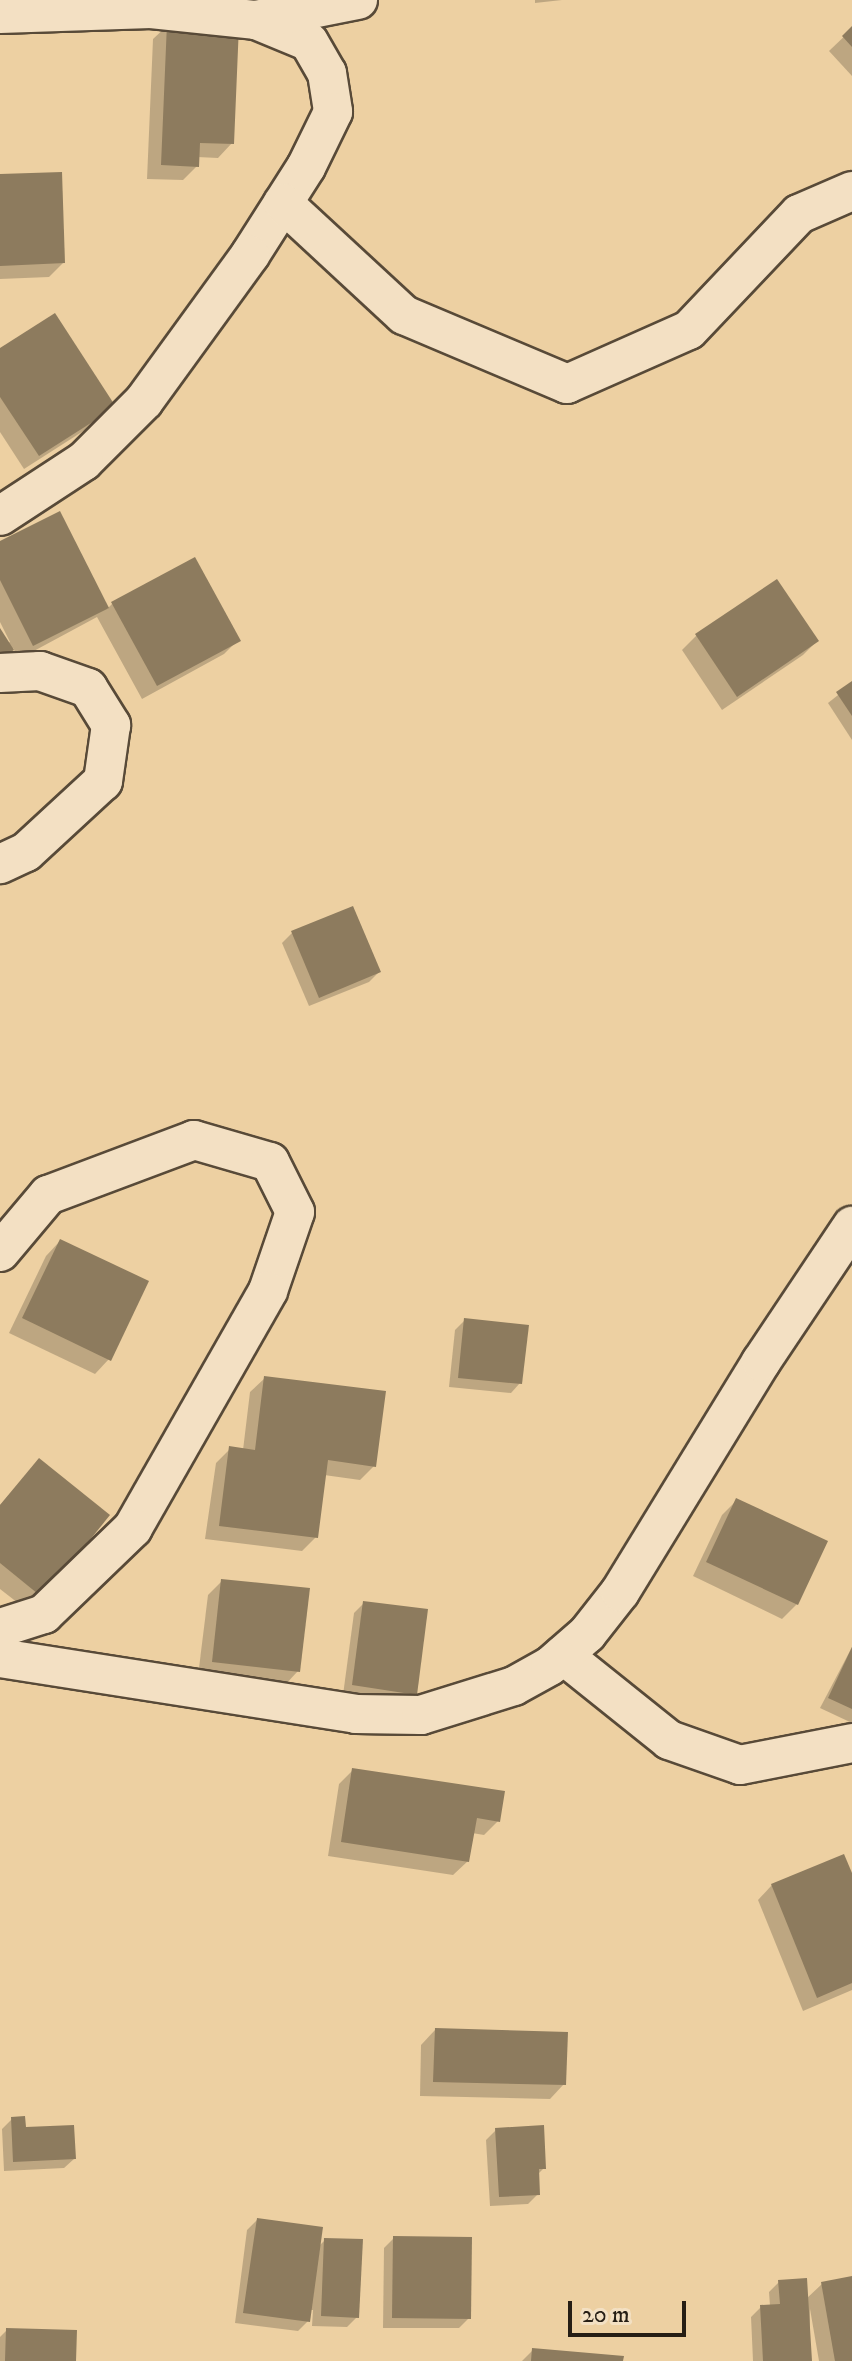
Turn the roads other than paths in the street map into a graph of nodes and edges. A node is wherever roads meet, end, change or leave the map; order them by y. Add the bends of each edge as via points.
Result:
1 (358, 0) edge
2 (0, 14) edge
3 (256, 20) junction
4 (852, 191) edge
5 (283, 203) junction
6 (0, 516) edge
7 (0, 673) edge
8 (0, 864) edge
9 (852, 1226) edge
10 (0, 1252) edge
11 (0, 1628) edge
12 (563, 1655) junction
13 (0, 1658) edge
14 (852, 1743) edge

1 - 3 street
2 - 3 street via 151,9
3 - 5 street via 309,42 327,73 333,112
4 - 5 street via 799,214 689,330 567,384 404,315
5 - 6 street via 144,401 84,461
7 - 8 street via 40,671 88,688 111,725 103,781 26,852
9 - 12 street via 761,1362 620,1592
10 - 11 street via 48,1195 194,1140 270,1162 295,1212 268,1291 133,1528 44,1614
12 - 13 street via 514,1686 421,1715 356,1714
12 - 14 street via 669,1740 740,1765

